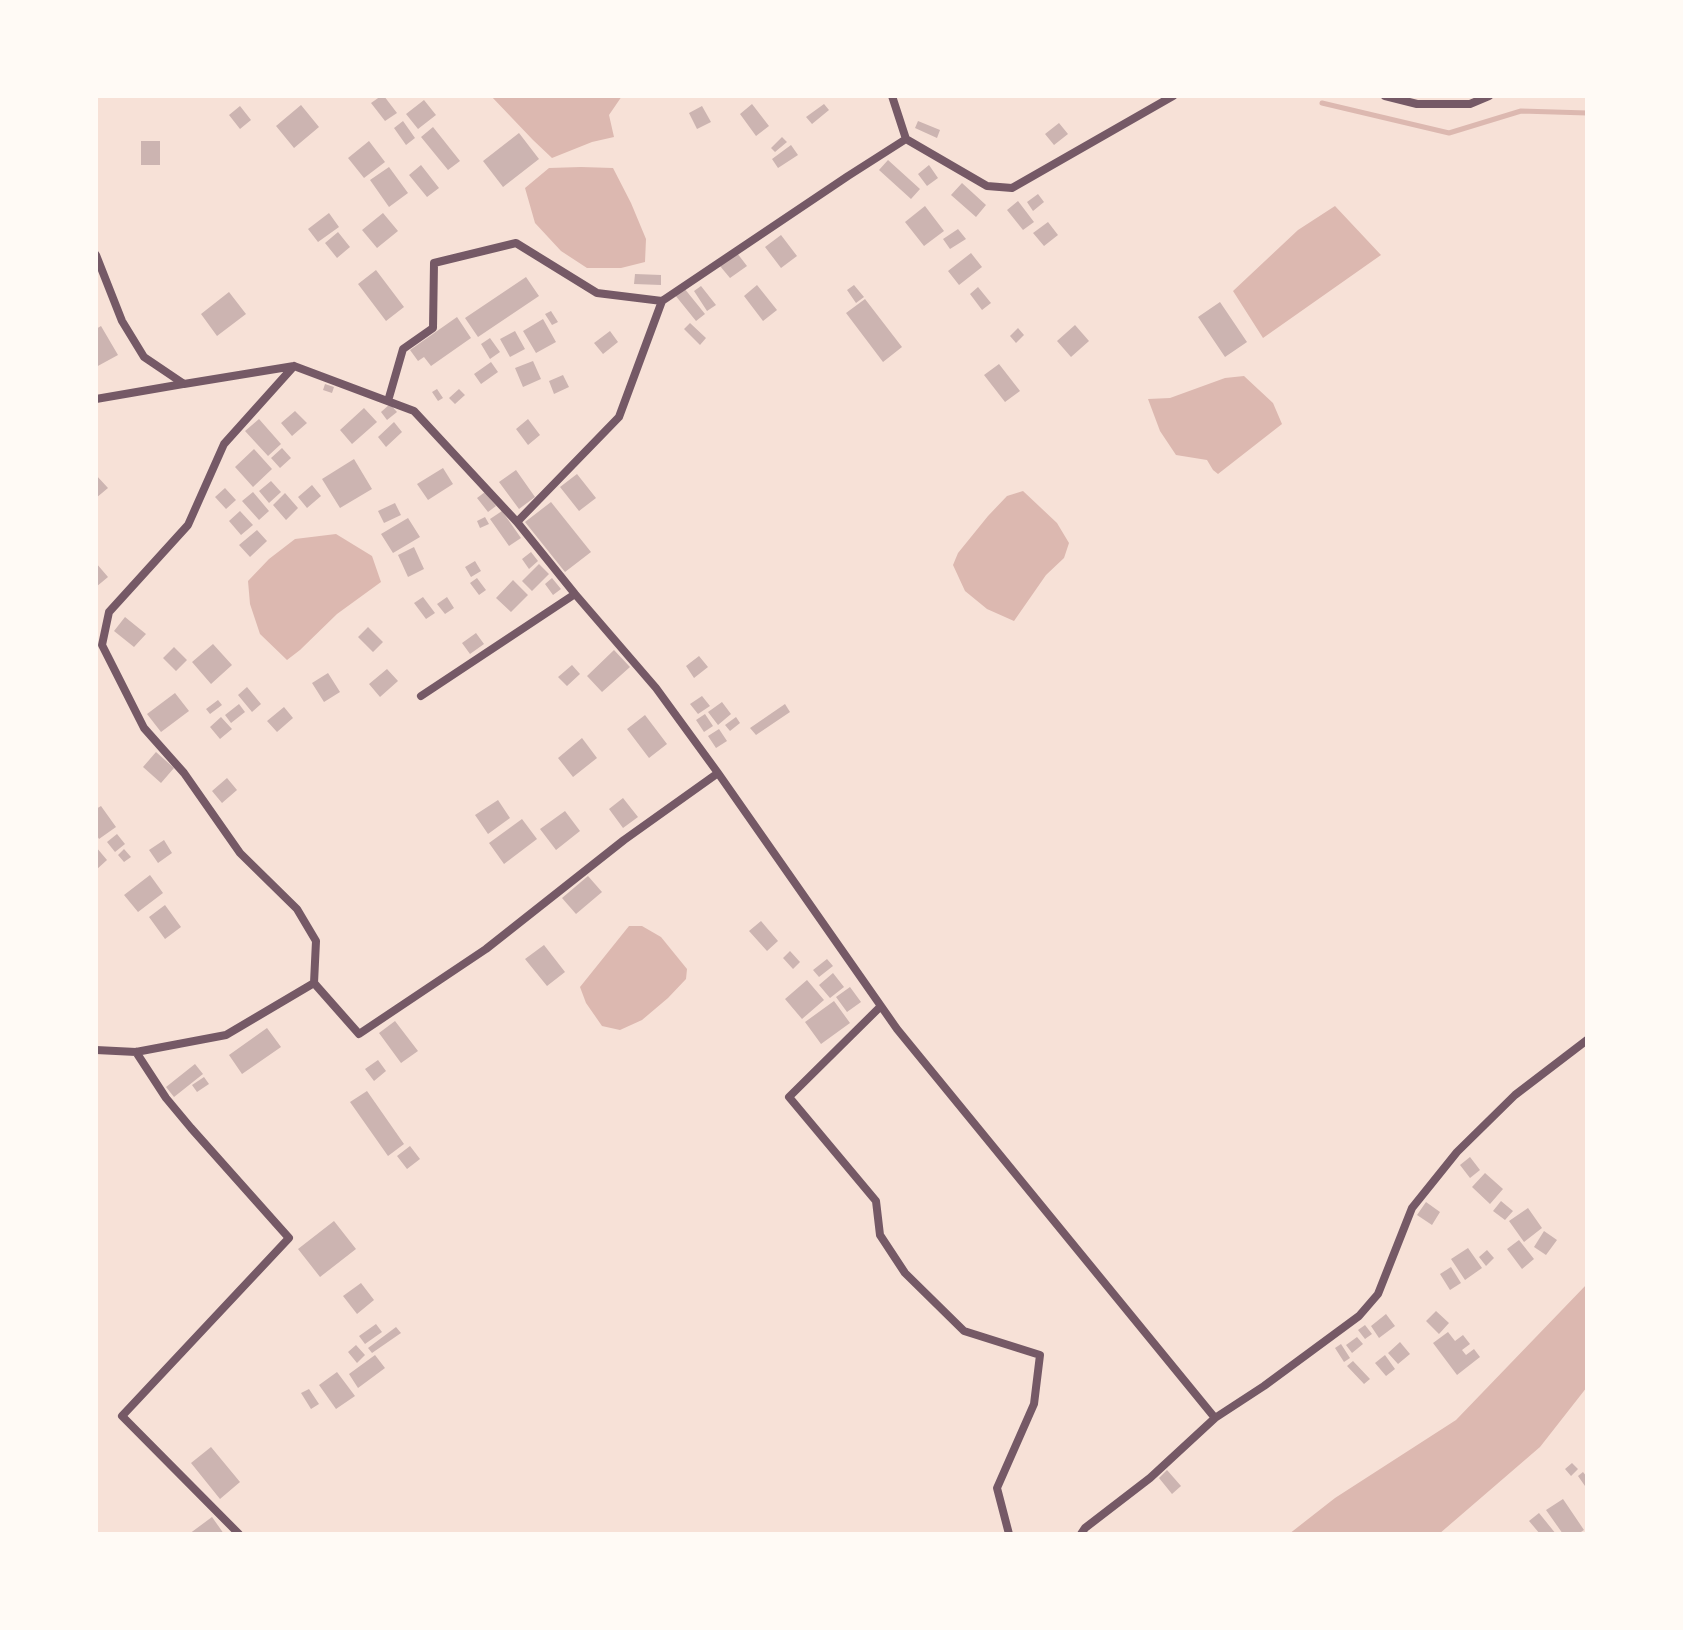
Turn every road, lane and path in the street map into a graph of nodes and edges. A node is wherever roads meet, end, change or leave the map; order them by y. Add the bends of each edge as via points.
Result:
1 (892, 96) edge
2 (1173, 96) edge
3 (1385, 96) edge
4 (1489, 96) edge
5 (906, 139) junction
6 (96, 255) edge
7 (662, 301) junction
8 (294, 366) junction
9 (184, 384) junction
10 (96, 399) edge
11 (388, 401) junction
12 (517, 522) junction
13 (575, 594) junction
14 (421, 696) dead end
15 (718, 773) junction
16 (314, 983) junction
17 (881, 1006) junction
18 (1587, 1040) edge
19 (96, 1050) edge
20 (136, 1052) junction
21 (1215, 1418) junction
22 (239, 1534) edge
23 (1009, 1534) edge
24 (1081, 1534) edge

1 - 5 street
2 - 5 street via 1012,188 987,186
3 - 4 street via 1417,104 1470,104
5 - 7 street
6 - 9 street via 122,321 144,357
7 - 11 street via 597,293 516,243 434,263 433,328 403,349
7 - 12 street via 619,417
8 - 9 street
8 - 11 street
8 - 16 street via 224,444 188,525 109,612 102,645 144,728 184,773 240,853 297,909 316,941
9 - 10 street
11 - 12 street via 414,411
12 - 13 street
13 - 14 street
13 - 15 street via 656,688
15 - 16 street via 486,949 359,1034
15 - 17 street
16 - 20 street via 226,1035
17 - 21 street
17 - 23 street via 789,1097 876,1201 880,1235 905,1273 964,1331 1040,1355 1034,1404 997,1488
18 - 21 street via 1515,1095 1457,1152 1412,1208 1378,1294 1359,1316
19 - 20 street
20 - 22 street via 166,1098 289,1238 122,1416
21 - 24 street

